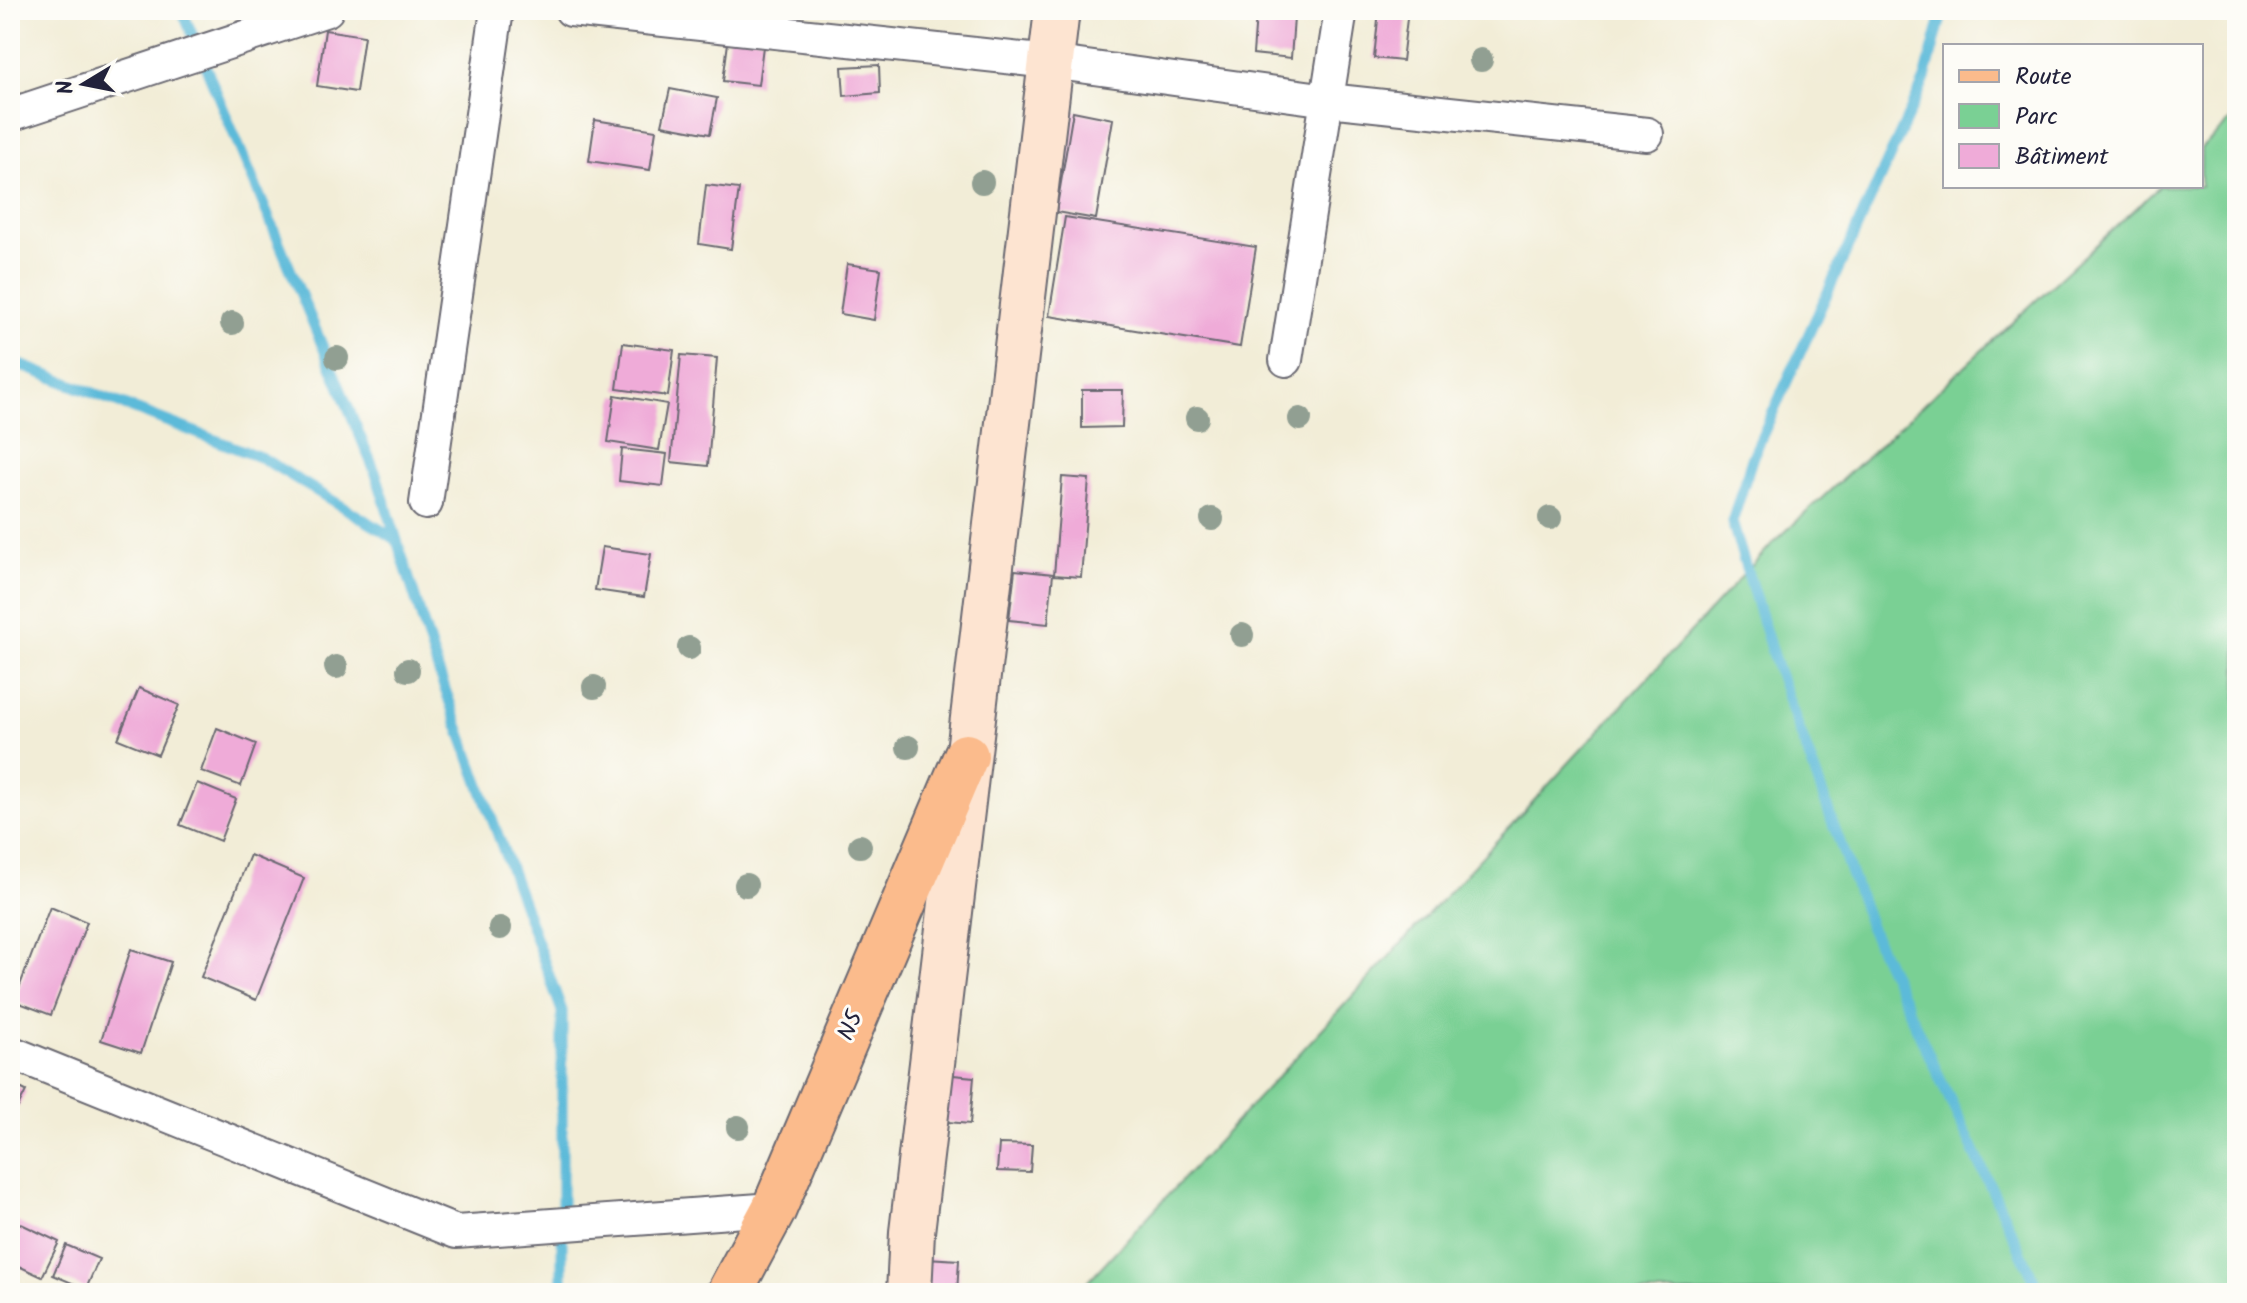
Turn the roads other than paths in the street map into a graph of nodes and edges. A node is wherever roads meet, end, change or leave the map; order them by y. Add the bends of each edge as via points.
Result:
1 (327, 10) edge
2 (497, 10) edge
3 (571, 10) edge
4 (1057, 10) edge
5 (1341, 10) edge
6 (1050, 62) junction
7 (1328, 100) junction
8 (10, 115) edge
9 (1647, 134) dead end
10 (1286, 360) dead end
11 (426, 503) dead end
12 (966, 756) junction
13 (10, 1052) edge
14 (774, 1209) junction
15 (729, 1293) edge
16 (909, 1293) edge

1 - 8 street
2 - 11 street
3 - 6 street
4 - 6 main road
5 - 7 street
6 - 7 street
6 - 12 main road
7 - 9 street
7 - 10 street
12 - 14 main road, N5
12 - 16 main road
13 - 14 street via 456,1232
14 - 15 main road, N5

